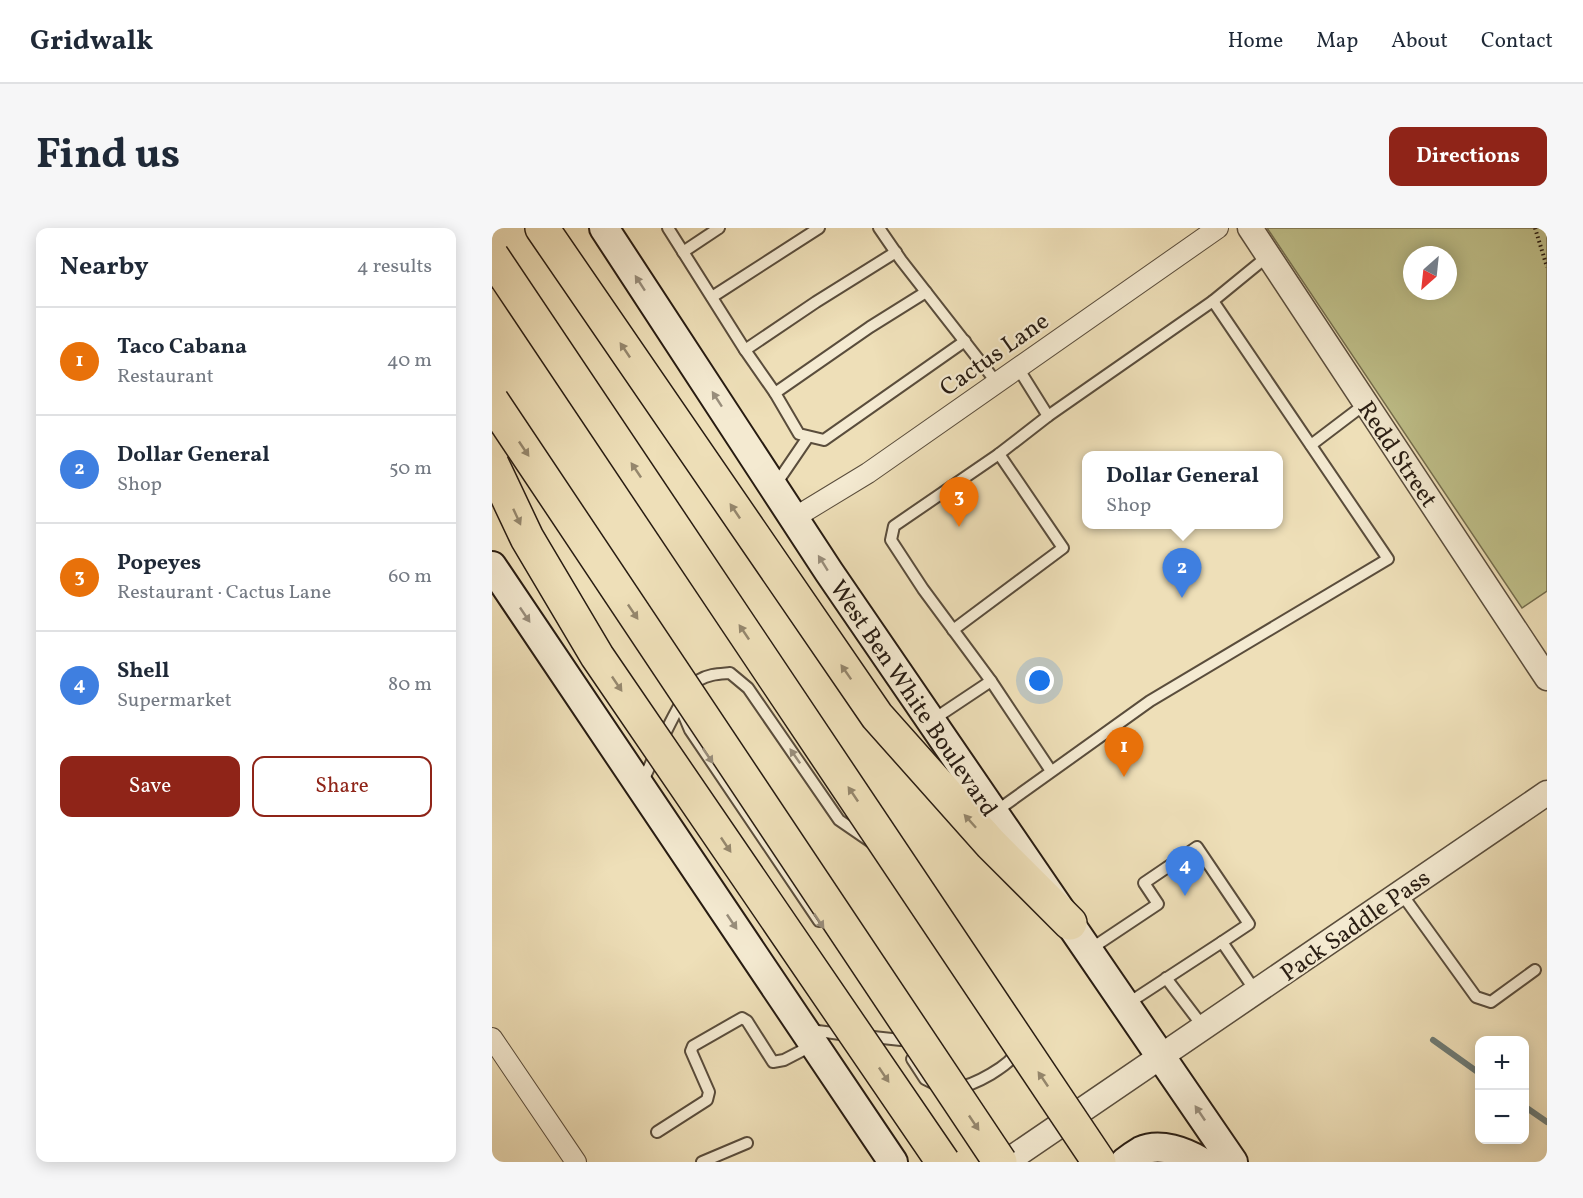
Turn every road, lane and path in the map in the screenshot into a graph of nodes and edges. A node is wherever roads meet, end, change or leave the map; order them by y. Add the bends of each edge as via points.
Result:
1 (542, 228) edge
2 (668, 228) edge
3 (719, 228) edge
4 (819, 228) edge
5 (879, 228) edge
6 (1218, 228) edge
7 (1250, 228) edge
8 (1535, 228) edge
9 (607, 230) edge
10 (683, 252) junction
11 (896, 252) junction
12 (492, 256) edge
13 (1268, 256) junction
14 (1547, 267) edge
15 (926, 292) junction
16 (712, 297) junction
17 (1213, 301) junction
18 (964, 341) junction
19 (745, 350) junction
20 (1018, 368) junction
21 (997, 383) junction
22 (775, 393) junction
23 (492, 401) edge
24 (1365, 404) junction
25 (1048, 416) junction
26 (808, 437) junction
27 (1311, 445) junction
28 (999, 454) junction
29 (492, 464) edge
30 (774, 487) junction
31 (795, 518) junction
32 (492, 567) edge
33 (953, 630) junction
34 (1547, 678) edge
35 (991, 681) junction
36 (680, 705) junction
37 (930, 721) junction
38 (1051, 771) junction
39 (640, 787) junction
40 (1547, 793) edge
41 (993, 813) junction
42 (924, 876) dead end
43 (1401, 893) junction
44 (1070, 922) junction
45 (826, 932) dead end
46 (1222, 942) junction
47 (1089, 950) junction
48 (1535, 970) dead end
49 (1166, 978) junction
50 (1257, 992) junction
51 (1126, 1004) junction
52 (1204, 1028) junction
53 (894, 1030) dead end
54 (1026, 1031) dead end
55 (809, 1037) junction
56 (492, 1038) edge
57 (901, 1040) junction
58 (1162, 1056) junction
59 (657, 1132) dead end
60 (747, 1143) dead end
61 (576, 1162) edge
62 (702, 1162) edge
63 (893, 1162) edge
64 (943, 1162) edge
65 (1000, 1162) edge
66 (1006, 1162) edge
67 (1099, 1162) edge
68 (1125, 1162) edge
69 (1202, 1162) edge
70 (1233, 1162) edge

44 -> 1 highway via 991,844 877,716
2 - 10 lane
3 - 10 lane
4 - 16 lane
5 - 11 lane
6 - 20 street, Cactus Lane
7 - 13 street, Redd Street
8 - 14 path
30 -> 9 main road, West Ben White Boulevard
10 - 16 lane
11 - 15 lane
11 - 19 lane
67 -> 12 highway, bridge
13 - 17 lane
13 - 24 street, Redd Street
15 - 18 lane
15 - 22 lane
16 - 19 lane
17 - 25 lane
17 - 27 lane
18 - 21 lane
18 - 26 lane via 824,440
19 - 22 lane
20 - 21 street, Cactus Lane
20 - 25 lane
21 - 31 street, Cactus Lane via 868,474
22 - 26 lane via 799,434
23 -> 65 highway, bridge
24 - 27 lane
24 - 34 street, Redd Street
25 - 28 lane
26 - 30 lane
27 - 38 lane via 1388,559 1150,701
28 - 33 lane via 1063,548
28 - 33 lane via 894,526 891,540
29 -> 64 highway, bridge via 527,538 597,656
30 - 31 main road, West Ben White Boulevard
37 -> 31 main road, West Ben White Boulevard
32 -> 39 main road
33 - 35 lane
35 - 37 lane
35 - 38 lane
36 - 39 lane
42 -> 36 lane via 839,820 740,679 730,673 705,677 697,681
36 -> 45 lane via 690,730
37 - 41 main road, West Ben White Boulevard
38 - 41 lane
39 -> 55 main road
40 - 43 street, Pack Saddle Pass
41 - 44 main road, West Ben White Boulevard
43 - 48 lane via 1476,997 1491,1002
43 - 50 street, Pack Saddle Pass
44 - 47 main road, West Ben White Boulevard
46 - 47 lane via 1249,924 1197,847 1144,883 1158,904
46 - 49 lane
46 - 50 lane
47 - 51 main road, West Ben White Boulevard
49 - 51 lane
49 - 52 lane
50 - 52 street, Pack Saddle Pass
51 - 58 main road, West Ben White Boulevard
52 - 58 street, Pack Saddle Pass
53 - 57 lane
54 - 57 lane via 1010,1061 965,1087 946,1089 924,1079
55 - 57 lane
55 - 59 lane via 784,1060 773,1062 742,1018 693,1046 691,1051 709,1092 707,1100
55 - 63 main road
56 - 61 street
58 - 66 street, Pack Saddle Pass
70 -> 58 main road, West Ben White Boulevard
60 - 62 lane
68 - 69 main road via 1143,1150 1168,1148

